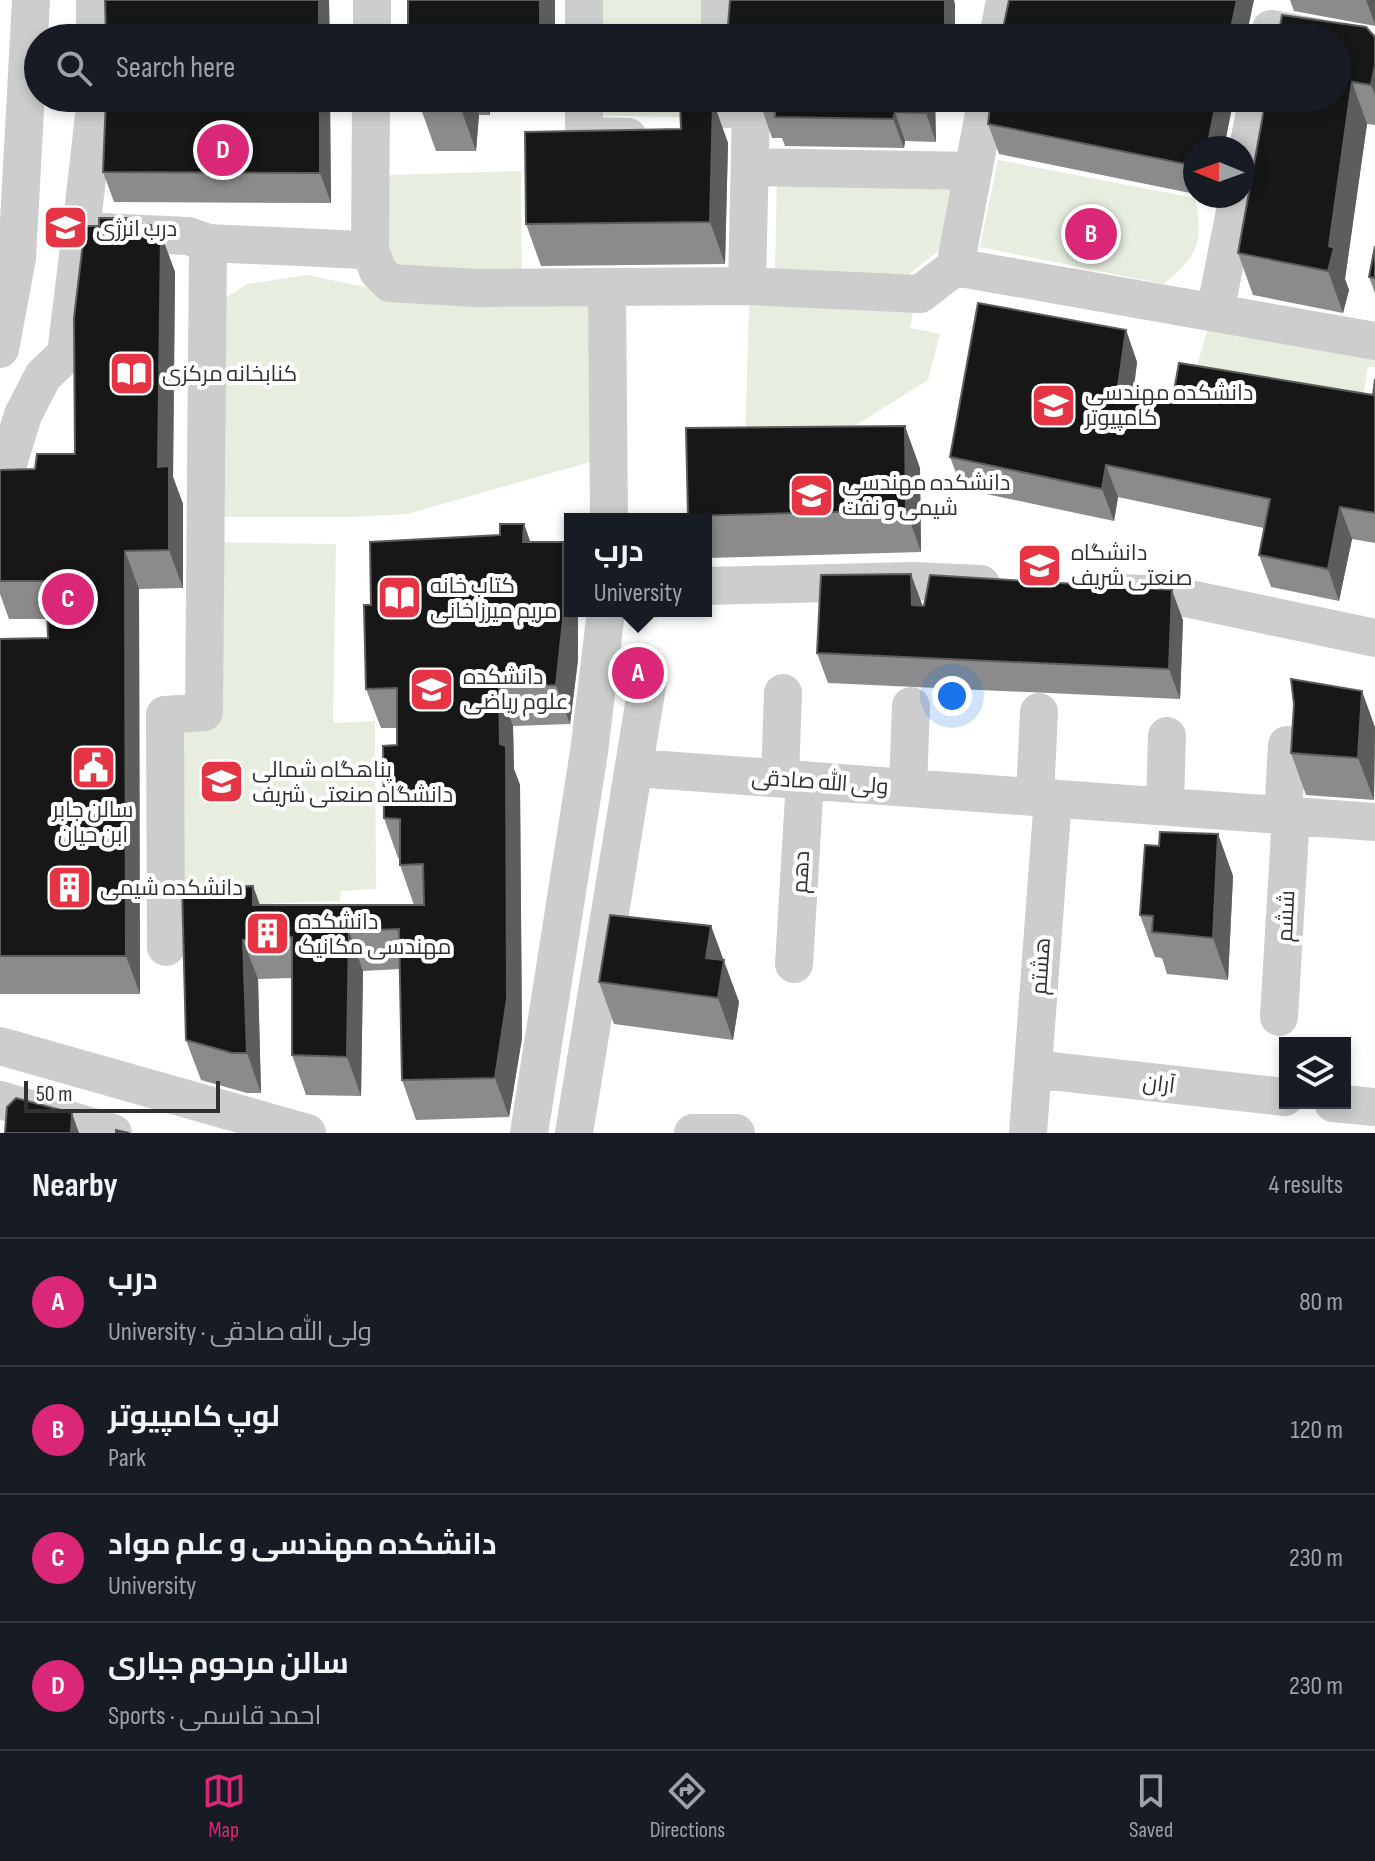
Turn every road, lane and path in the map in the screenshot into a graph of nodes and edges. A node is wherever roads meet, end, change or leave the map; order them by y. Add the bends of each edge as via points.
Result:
1 (31, 0) edge
2 (95, 0) edge
3 (372, 0) edge
4 (584, 0) edge
5 (720, 0) edge
6 (1005, 0) edge
7 (29, 24) edge
8 (95, 24) edge
9 (372, 24) edge
10 (584, 24) edge
11 (720, 24) edge
12 (1001, 24) edge
13 (24, 69) edge
14 (94, 112) edge
15 (371, 112) edge
16 (584, 112) edge
17 (751, 112) edge
18 (984, 112) edge
19 (1255, 112) edge
20 (1250, 136) edge
21 (660, 137) edge
22 (750, 167) junction
23 (973, 171) junction
24 (10, 206) edge
25 (1236, 208) edge
26 (81, 231) junction
27 (208, 243) junction
28 (370, 250) junction
29 (955, 267) junction
30 (747, 286) junction
31 (607, 288) junction
32 (1215, 313) junction
33 (1375, 341) edge
34 (0, 349) edge
35 (0, 489) edge
36 (609, 513) edge
37 (712, 586) edge
38 (1019, 587) edge
39 (1080, 590) edge
40 (605, 617) edge
41 (1375, 638) edge
42 (648, 680) dead end
43 (783, 693) dead end
44 (911, 706) dead end
45 (1039, 712) dead end
46 (1167, 736) dead end
47 (1287, 745) dead end
48 (635, 768) junction
49 (792, 779) junction
50 (908, 788) junction
51 (1044, 798) junction
52 (1165, 806) junction
53 (1287, 815) junction
54 (1375, 822) edge
55 (166, 947) dead end
56 (794, 964) dead end
57 (1279, 1017) dead end
58 (0, 1046) edge
59 (1033, 1069) junction
60 (1279, 1096) edge
61 (1351, 1105) edge
62 (1375, 1107) edge
63 (6, 1112) edge
64 (113, 1133) edge
65 (307, 1133) edge
66 (529, 1133) edge
67 (574, 1133) edge
68 (693, 1133) edge
69 (736, 1133) edge
70 (1028, 1133) edge

1 - 7 street
2 - 8 street
3 - 9 street
4 - 10 street
5 - 11 street
6 - 12 street
13 - 24 street
14 - 26 street
15 - 28 street
16 - 21 street via 584,136
17 - 22 street
18 - 23 street
19 - 20 street
22 - 23 street
22 - 30 street
23 - 29 street
24 - 34 street via 13,295
25 - 32 street
26 - 27 street via 188,236
26 - 35 street via 66,354 43,376 23,415
27 - 28 street
27 - 55 street via 204,712 165,715
28 - 31 street via 378,271 390,283
29 - 30 street via 920,294
29 - 32 street
30 - 31 street
31 - 36 street
32 - 33 street
37 - 38 street via 913,581
39 - 41 street via 1171,595
40 - 66 street
42 - 48 street
43 - 49 street, دهم
44 - 50 street
45 - 51 street, هشتم
46 - 52 street
47 - 53 street, ششم
48 - 49 street, ولی الله صادقی
48 - 67 street
49 - 50 street, ولی الله صادقی
49 - 56 street, دهم
50 - 51 street, ولی الله صادقی
51 - 52 street, ولی الله صادقی
51 - 59 street, هشتم
52 - 53 street, ولی الله صادقی
53 - 54 street, ولی الله صادقی
53 - 57 street, ششم
58 - 65 street
59 - 60 street, آران
59 - 70 street, هشتم
61 - 62 street
63 - 64 street
68 - 69 street

